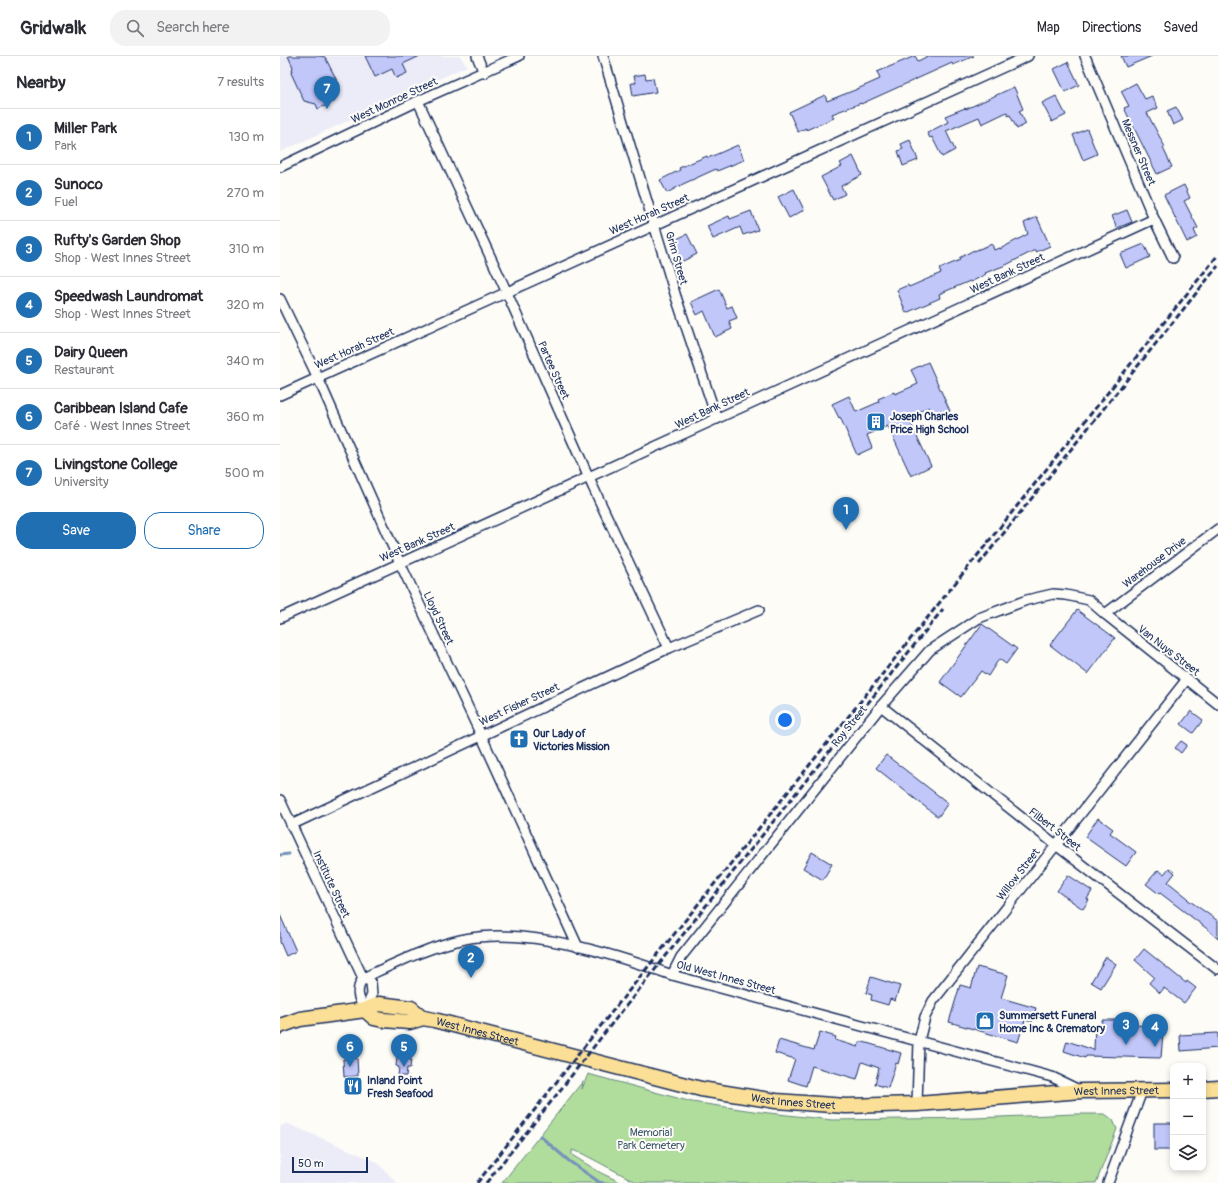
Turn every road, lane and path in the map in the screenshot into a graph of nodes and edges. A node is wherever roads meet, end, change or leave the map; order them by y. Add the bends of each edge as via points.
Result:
1 (477, 56) edge
2 (519, 56) edge
3 (603, 56) edge
4 (1028, 56) edge
5 (1085, 56) edge
6 (484, 72) junction
7 (418, 101) junction
8 (280, 167) edge
9 (1154, 219) junction
10 (655, 225) junction
11 (1173, 258) dead end
12 (507, 292) junction
13 (280, 299) edge
14 (318, 378) junction
15 (280, 395) edge
16 (717, 420) junction
17 (590, 478) junction
18 (1218, 529) edge
19 (400, 563) junction
20 (760, 610) dead end
21 (1105, 614) junction
22 (280, 618) edge
23 (669, 648) junction
24 (1187, 679) junction
25 (1218, 704) edge
26 (881, 706) junction
27 (481, 735) junction
28 (280, 800) edge
29 (291, 825) junction
30 (1056, 845) junction
31 (578, 947) junction
32 (1217, 969) dead end
33 (672, 975) junction
34 (363, 978) junction
35 (365, 1010) junction
36 (280, 1026) edge
37 (919, 1041) junction
38 (1218, 1088) edge
39 (1206, 1089) edge
40 (1170, 1090) edge
41 (1082, 1091) junction
42 (1142, 1091) junction
43 (917, 1104) junction
44 (1108, 1183) edge

1 - 6 street
2 - 6 street, West Monroe Street
3 - 10 street, Grim Street
4 - 10 street, West Horah Street
5 - 9 street, Messner Street
6 - 7 street, West Monroe Street
7 - 8 street, West Monroe Street
7 - 12 street, Partee Street
9 - 11 street, Messner Street
9 - 16 street, West Bank Street
10 - 12 street, West Horah Street
10 - 16 street, Grim Street
12 - 14 street, West Horah Street
12 - 17 street, Partee Street
13 - 14 street, Lloyd Street
14 - 15 street, West Horah Street
14 - 19 street, Lloyd Street
16 - 17 street, West Bank Street
17 - 19 street, West Bank Street
17 - 23 street, Partee Street
18 - 21 street, Warehouse Drive
19 - 22 street, West Bank Street
19 - 27 street, Lloyd Street
20 - 23 street, West Fisher Street
21 - 24 street, Van Nuys Street
21 - 26 street, Roy Street via 1089,600 1053,594 1026,600 979,618 930,650
23 - 27 street, West Fisher Street
24 - 25 street, Van Nuys Street
24 - 30 street, Willow Street
26 - 30 street, Filbert Street
26 - 33 street, Roy Street via 681,957
27 - 29 street, West Fisher Street
27 - 31 street, Lloyd Street
28 - 29 street, Institute Street
29 - 34 street, Institute Street
30 - 32 street, Filbert Street
30 - 37 street, Willow Street via 933,1001 925,1017
31 - 33 street, Old West Innes Street
31 - 34 street, Old West Innes Street via 504,935 465,939 434,948
33 - 37 street, Old West Innes Street
34 - 35 street via 358,986 358,998
34 - 35 street, Institute Street via 372,982 372,995
35 - 36 main road via 300,1019
35 - 43 main road, West Innes Street via 374,1018 410,1022 423,1018 702,1089 776,1101 846,1106
37 - 41 street, Old West Innes Street via 1052,1077
37 - 43 street, Willow Street
38 - 39 main road
40 - 42 main road, West Innes Street
41 - 42 main road, West Innes Street
41 - 43 main road, West Innes Street
42 - 44 street

